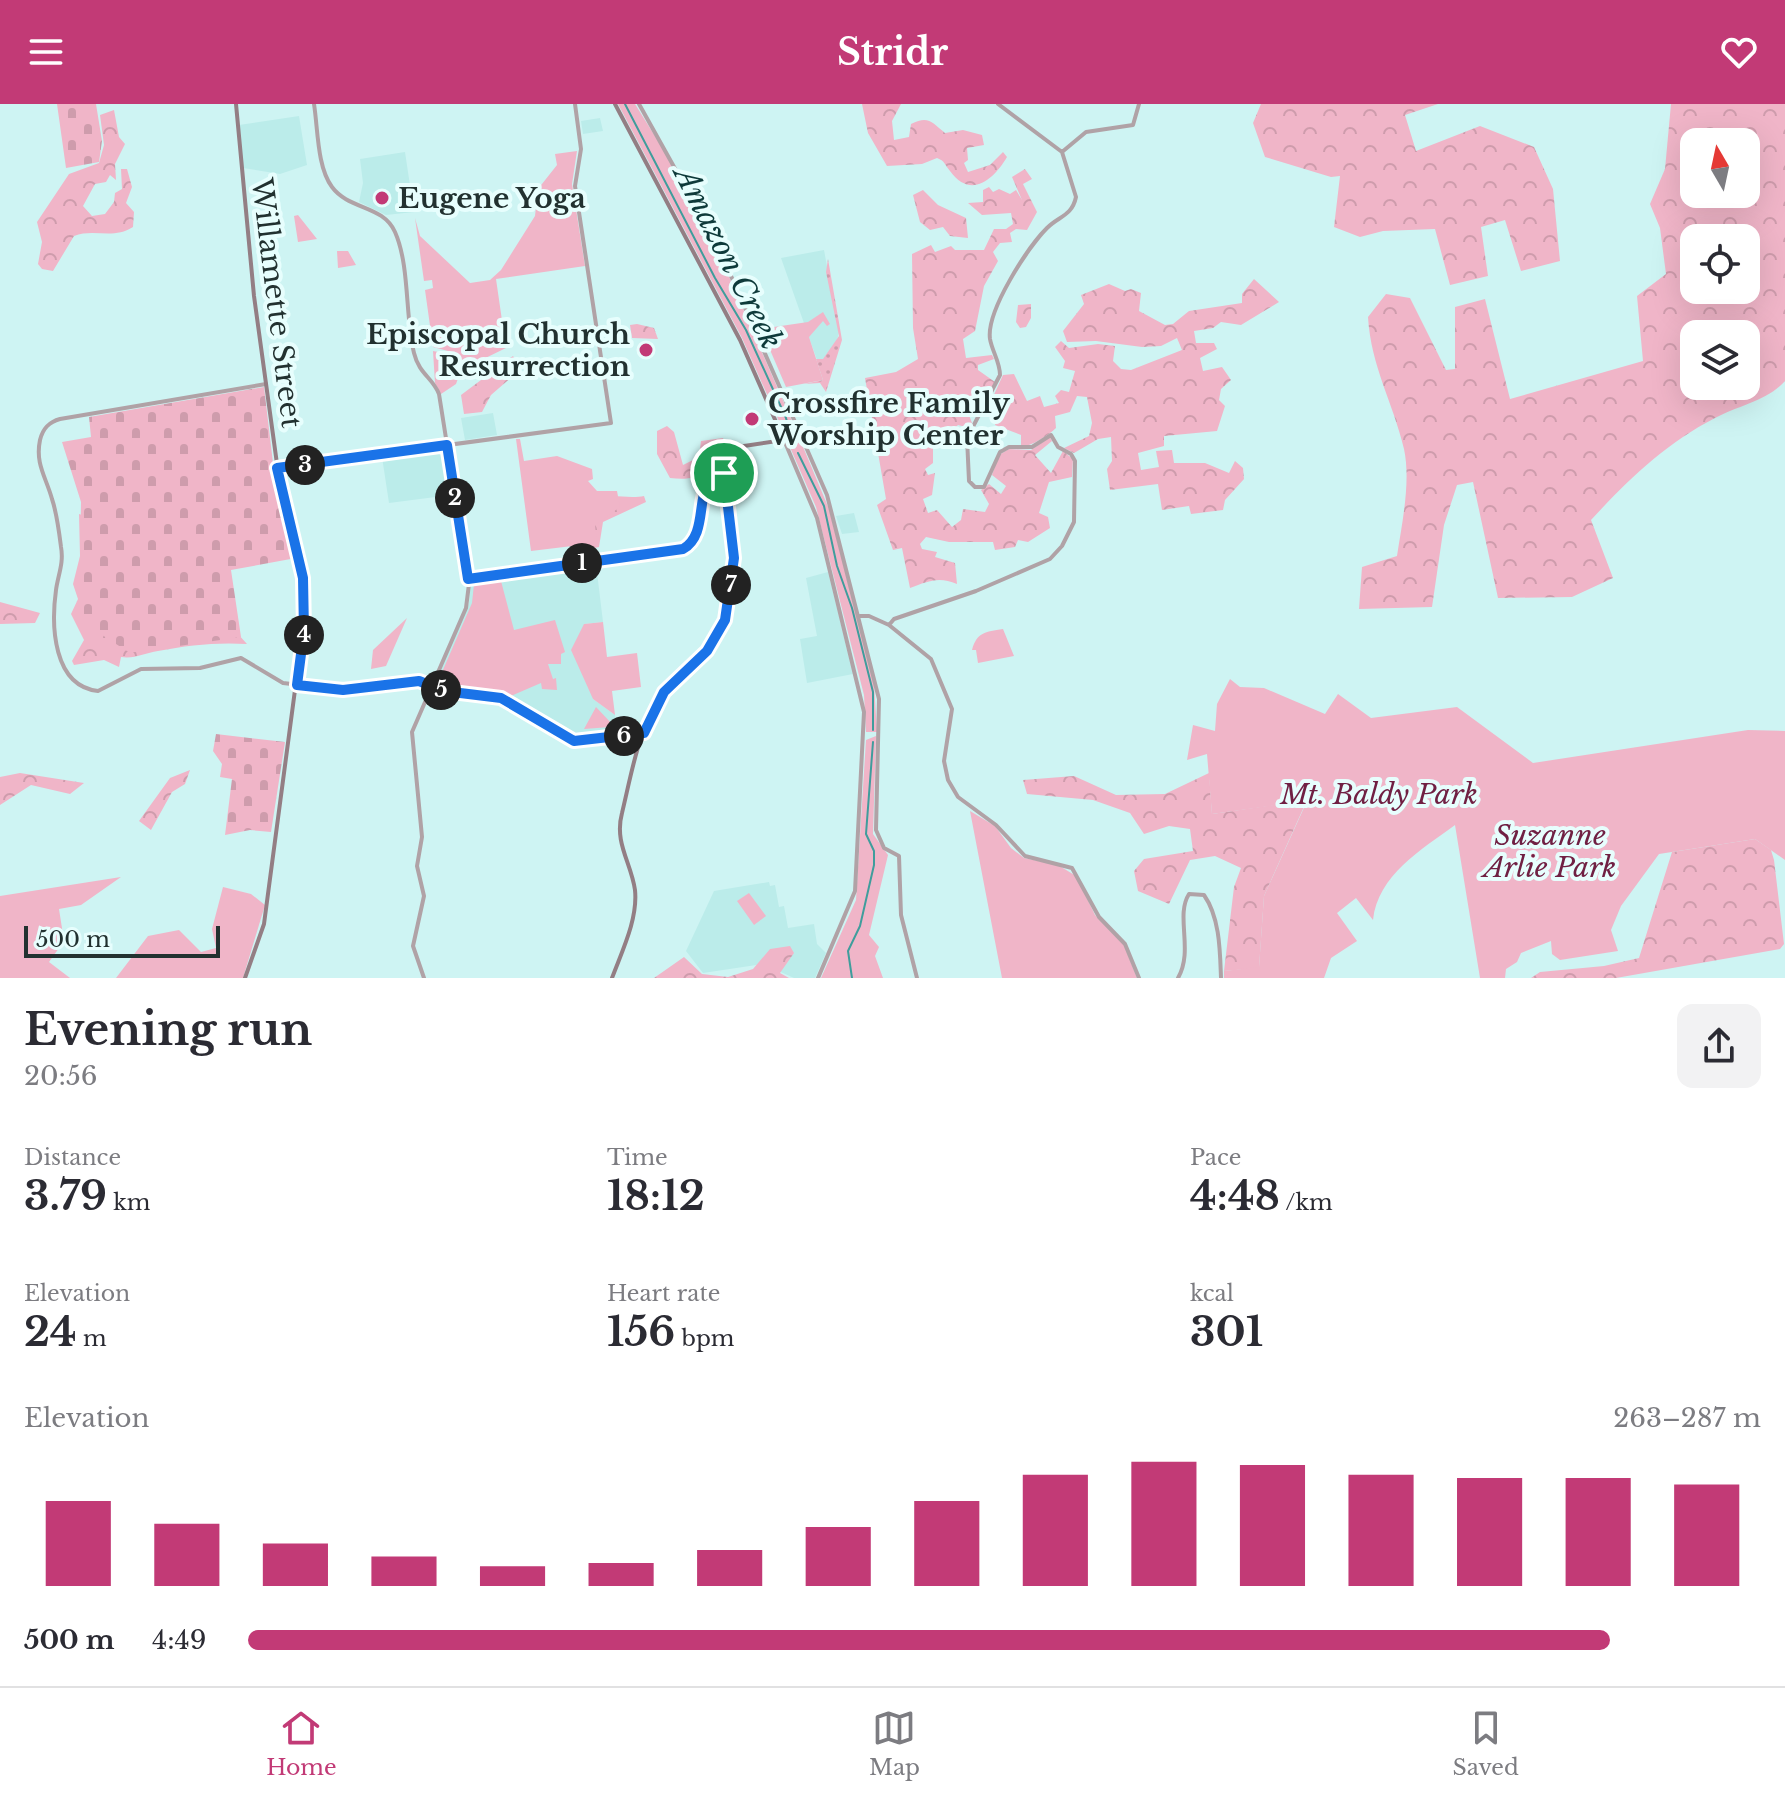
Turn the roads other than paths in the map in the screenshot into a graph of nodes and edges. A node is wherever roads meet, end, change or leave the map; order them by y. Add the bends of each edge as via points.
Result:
1 (236, 104) edge
2 (314, 104) edge
3 (575, 104) edge
4 (615, 104) edge
5 (639, 104) edge
6 (998, 104) edge
7 (1139, 104) edge
8 (1062, 152) junction
9 (266, 384) junction
10 (804, 437) junction
11 (784, 440) junction
12 (447, 445) junction
13 (277, 468) junction
14 (724, 473) junction
15 (468, 579) junction
16 (860, 616) junction
17 (889, 625) junction
18 (297, 685) junction
19 (431, 687) junction
20 (644, 733) junction
21 (245, 978) edge
22 (424, 978) edge
23 (612, 978) edge
24 (818, 978) edge
25 (917, 978) edge
26 (1139, 978) edge
27 (1178, 978) edge
28 (1221, 978) edge

1 - 9 main road, Willamette Street
2 - 12 street via 332,187 380,214 397,235 414,354 422,374 438,390
3 - 12 street via 581,149 575,186 611,423
4 - 11 main road via 740,340
5 - 10 street via 717,244
6 - 8 street
7 - 8 street via 1133,125 1086,132
8 - 17 street via 1076,201 1046,229 998,300 990,337 1000,375 967,444 969,482 982,487 1001,450 1029,448 1052,435 1075,461 1073,524 1062,546 1045,562
9 - 13 main road, Willamette Street
9 - 18 street via 60,419 43,431 39,466 53,500 62,557 57,637 60,661 72,682 98,691 141,669 200,668 241,658 276,680
10 - 11 street
10 - 16 street via 835,520
11 - 14 main road via 740,448
11 - 24 street via 817,518 864,712 855,891
12 - 13 street
12 - 15 street
13 - 18 main road, Willamette Street via 303,578
14 - 15 street via 705,487 699,532 683,549
14 - 20 main road via 734,558 725,620 707,651 664,692
15 - 19 street via 466,608
16 - 17 street
16 - 25 street via 881,712 876,830 884,848 899,856 901,915
17 - 26 street via 928,655 948,699 952,720 944,761 954,793 995,824 1025,856 1072,868 1099,917 1125,944
18 - 19 street via 343,690 414,681
18 - 21 main road, Willamette Street via 264,924
19 - 20 street via 501,698 574,741
19 - 22 street via 412,732 422,837 417,866 424,896 413,946
20 - 23 main road via 619,825 635,906
27 - 28 street via 1187,958 1185,903 1196,892 1209,904 1220,945

